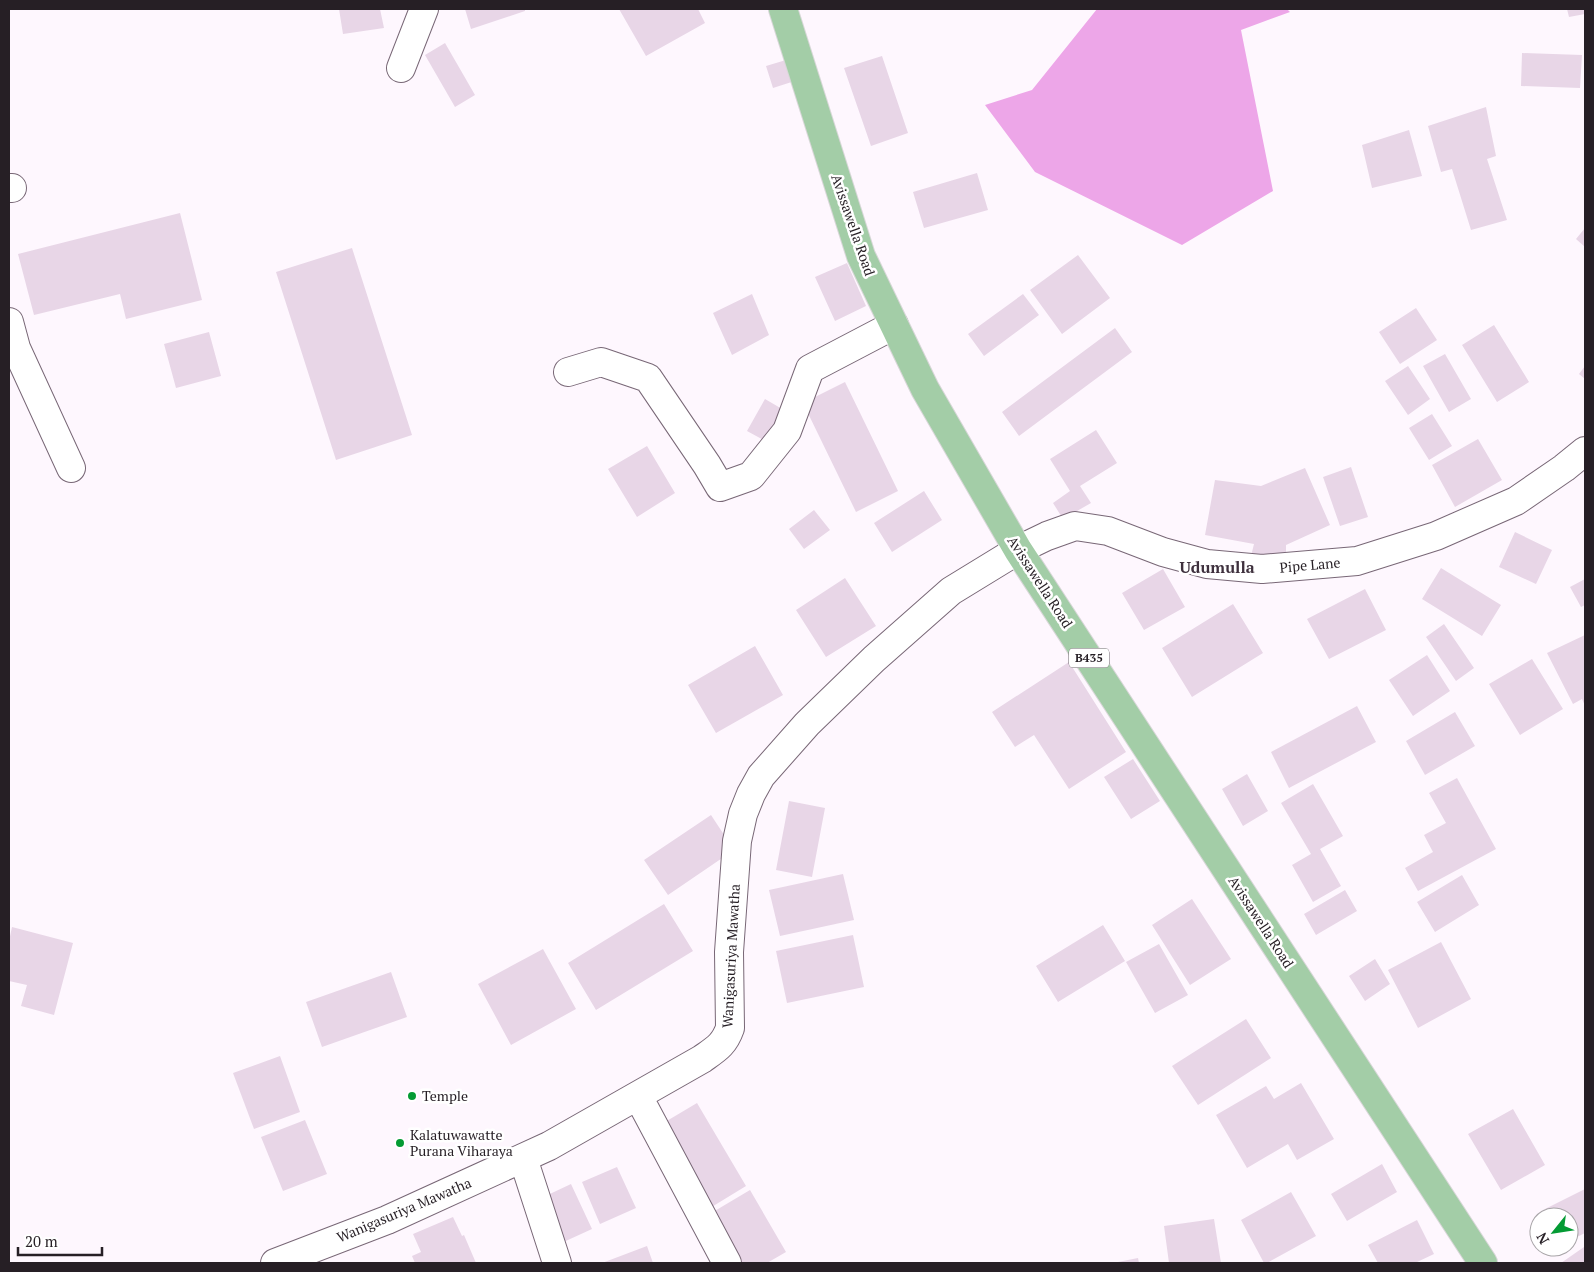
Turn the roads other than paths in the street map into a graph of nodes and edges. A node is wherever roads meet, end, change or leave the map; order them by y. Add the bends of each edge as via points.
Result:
1 (424, 9) edge
2 (783, 9) edge
3 (401, 68) dead end
4 (9, 322) edge
5 (894, 325) junction
6 (13, 349) edge
7 (568, 372) dead end
8 (1585, 451) edge
9 (71, 468) dead end
10 (1018, 550) junction
11 (638, 1096) junction
12 (523, 1158) junction
13 (275, 1263) edge
14 (557, 1263) edge
15 (727, 1263) edge
16 (1483, 1263) edge

1 - 3 street
2 - 5 main road, Avissawella Road / B435 via 861,256
4 - 6 street
5 - 7 street via 810,370 788,431 751,476 720,487 648,378 600,362
5 - 10 main road, Avissawella Road / B435 via 925,390
6 - 9 street
8 - 10 street, Pipe Lane via 1516,501 1436,536 1357,561 1262,569 1206,564 1108,531 1075,526
10 - 11 street, Wanigasuriya Mawatha via 944,597 874,659 761,776 743,814 737,842 729,952 730,1028 726,1039 702,1059
10 - 16 main road, Avissawella Road / B435
11 - 12 street, Wanigasuriya Mawatha
11 - 15 street
12 - 13 street, Wanigasuriya Mawatha via 387,1220
12 - 14 street

